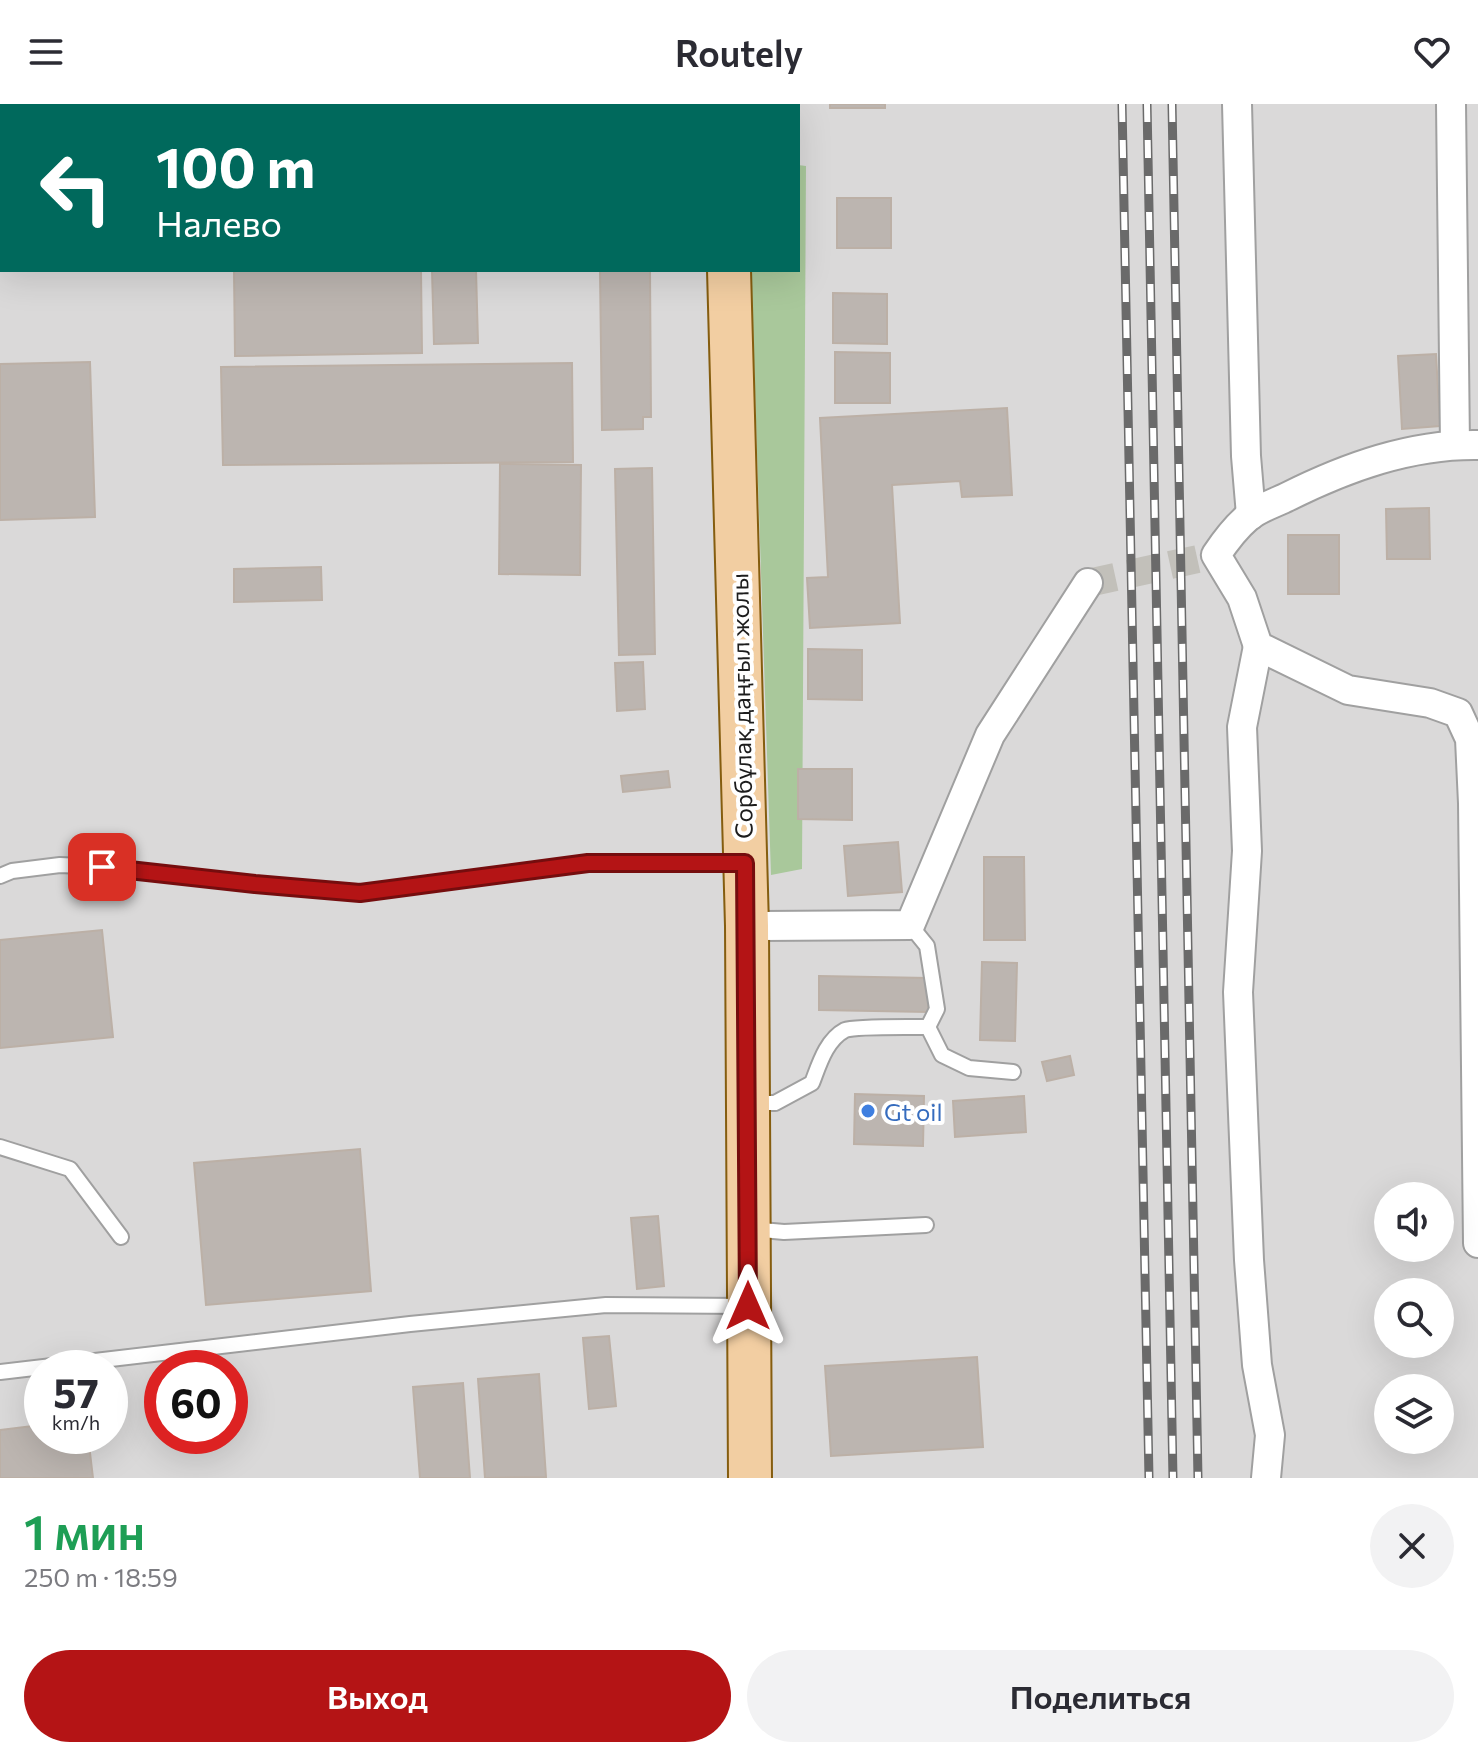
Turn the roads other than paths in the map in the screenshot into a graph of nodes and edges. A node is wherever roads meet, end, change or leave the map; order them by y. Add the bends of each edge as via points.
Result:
1 (1237, 104) edge
2 (1451, 104) edge
3 (729, 272) edge
4 (1467, 445) edge
5 (1251, 515) junction
6 (1088, 583) tunnel mouth
7 (1258, 646) junction
8 (745, 863) junction
9 (0, 876) edge
10 (910, 925) junction
11 (747, 926) junction
12 (928, 1027) junction
13 (1013, 1072) dead end
14 (747, 1103) junction
15 (0, 1147) edge
16 (926, 1225) dead end
17 (748, 1229) junction
18 (121, 1237) dead end
19 (1478, 1243) edge
20 (748, 1306) junction
21 (0, 1372) edge
22 (750, 1478) edge
23 (1266, 1478) edge

1 - 5 street
2 - 4 street
3 - 8 main road, Сорбұлақ даңғыл жолы
4 - 5 street via 1383,457
5 - 7 street via 1216,555 1242,598
6 - 10 street via 990,735
7 - 19 street via 1348,690 1430,703 1458,713 1470,739
7 - 23 street via 1242,727 1247,851 1238,992 1249,1260 1257,1365 1270,1435
8 - 9 lane via 588,863 360,893 60,865
8 - 11 main road, Сорбұлақ даңғыл жолы
10 - 11 street
10 - 12 lane via 927,946 937,1009
11 - 14 main road, Сорбұлақ даңғыл жолы
12 - 13 lane via 942,1055 969,1068
12 - 14 lane via 847,1029 832,1041 812,1083 775,1103
14 - 17 main road, Сорбұлақ даңғыл жолы
15 - 18 lane via 70,1169
16 - 17 lane
17 - 20 main road, Сорбұлақ даңғыл жолы
20 - 21 lane via 606,1305
20 - 22 main road, Сорбұлақ даңғыл жолы

